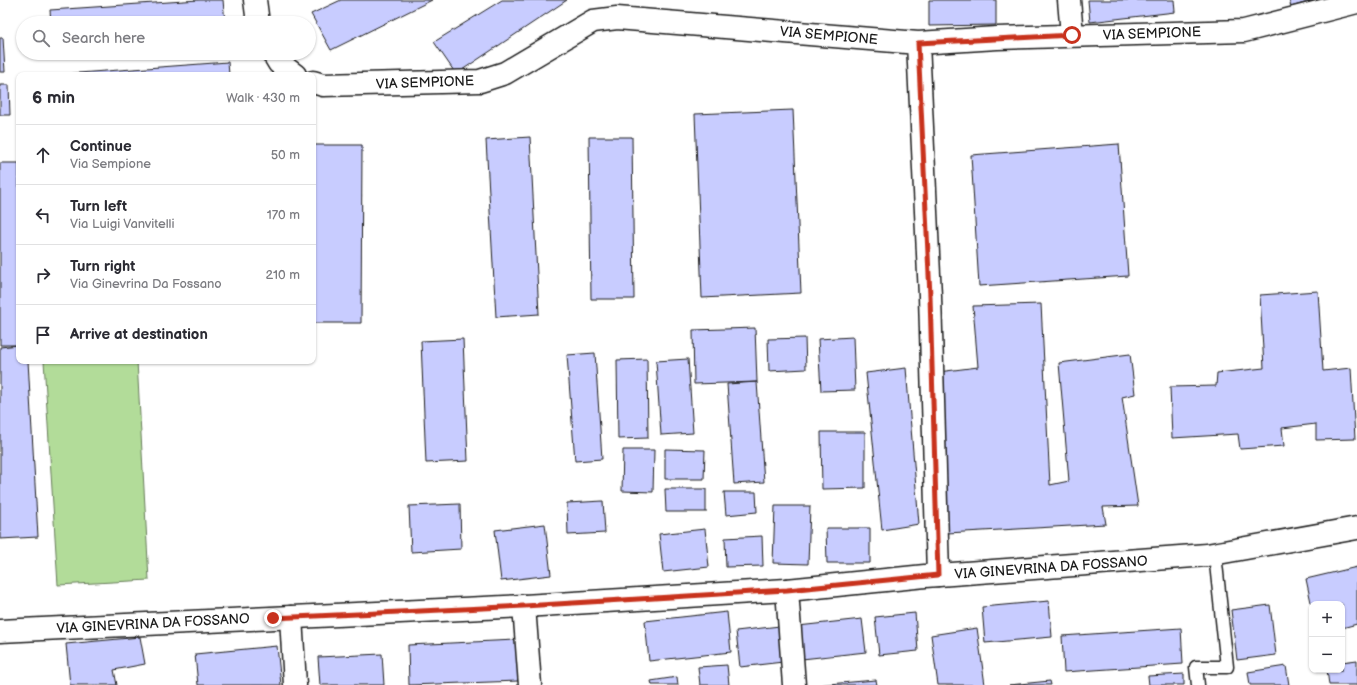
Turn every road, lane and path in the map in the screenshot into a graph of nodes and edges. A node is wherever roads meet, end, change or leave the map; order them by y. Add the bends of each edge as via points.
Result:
1 (255, 0) edge
2 (1069, 0) edge
3 (1357, 2) edge
4 (257, 16) edge
5 (1072, 35) junction
6 (918, 43) junction
7 (277, 60) edge
8 (291, 72) edge
9 (316, 83) edge
10 (1357, 528) edge
11 (1215, 554) junction
12 (938, 575) junction
13 (787, 590) junction
14 (524, 606) junction
15 (291, 617) junction
16 (0, 631) edge
17 (295, 685) edge
18 (530, 685) edge
19 (794, 685) edge
20 (1198, 685) edge

1 - 4 street
2 - 5 street
3 - 5 street, VIA SEMPIONE via 1244,30
5 - 6 street, VIA SEMPIONE
6 - 9 street, VIA SEMPIONE via 617,18 593,21 505,73 480,81 322,85
6 - 12 street via 930,296
7 - 8 street
10 - 11 street, VIA GINEVRINA DA FOSSANO
11 - 12 street, VIA GINEVRINA DA FOSSANO
11 - 20 lane via 1228,667 1196,667
12 - 13 street, VIA GINEVRINA DA FOSSANO
13 - 14 street, VIA GINEVRINA DA FOSSANO
13 - 19 street
14 - 15 street, VIA GINEVRINA DA FOSSANO
14 - 18 street
15 - 16 street, VIA GINEVRINA DA FOSSANO
15 - 17 street

